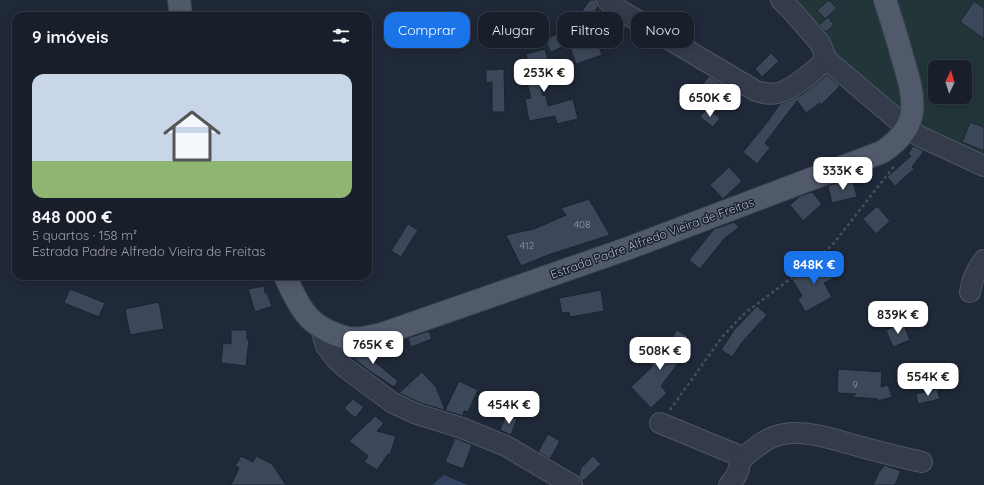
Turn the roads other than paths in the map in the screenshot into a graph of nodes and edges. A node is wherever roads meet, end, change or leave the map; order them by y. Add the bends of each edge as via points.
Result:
1 (178, 0) edge
2 (607, 0) edge
3 (781, 0) edge
4 (886, 0) edge
5 (180, 12) edge
6 (827, 60) junction
7 (906, 127) junction
8 (984, 166) edge
9 (984, 260) edge
10 (287, 280) edge
11 (970, 292) dead end
12 (321, 328) junction
13 (660, 423) road end
14 (740, 460) junction
15 (922, 462) dead end
16 (572, 485) edge
17 (729, 485) edge

1 - 5 main road
2 - 6 street via 756,91 766,94 791,88
3 - 6 street via 820,44
4 - 7 main road, Estrada Padre Alfredo Vieira de Freitas via 912,88 914,103
6 - 7 street
7 - 8 street via 919,136
7 - 12 main road, Estrada Padre Alfredo Vieira de Freitas via 898,141 882,152 629,248 382,334 348,338
9 - 11 street via 977,268
10 - 12 main road, Estrada Padre Alfredo Vieira de Freitas via 306,315
12 - 16 street via 326,346 337,360 393,403 506,446
13 - 14 street via 735,454
14 - 15 street via 757,446 785,433 809,434
14 - 17 street via 737,475

